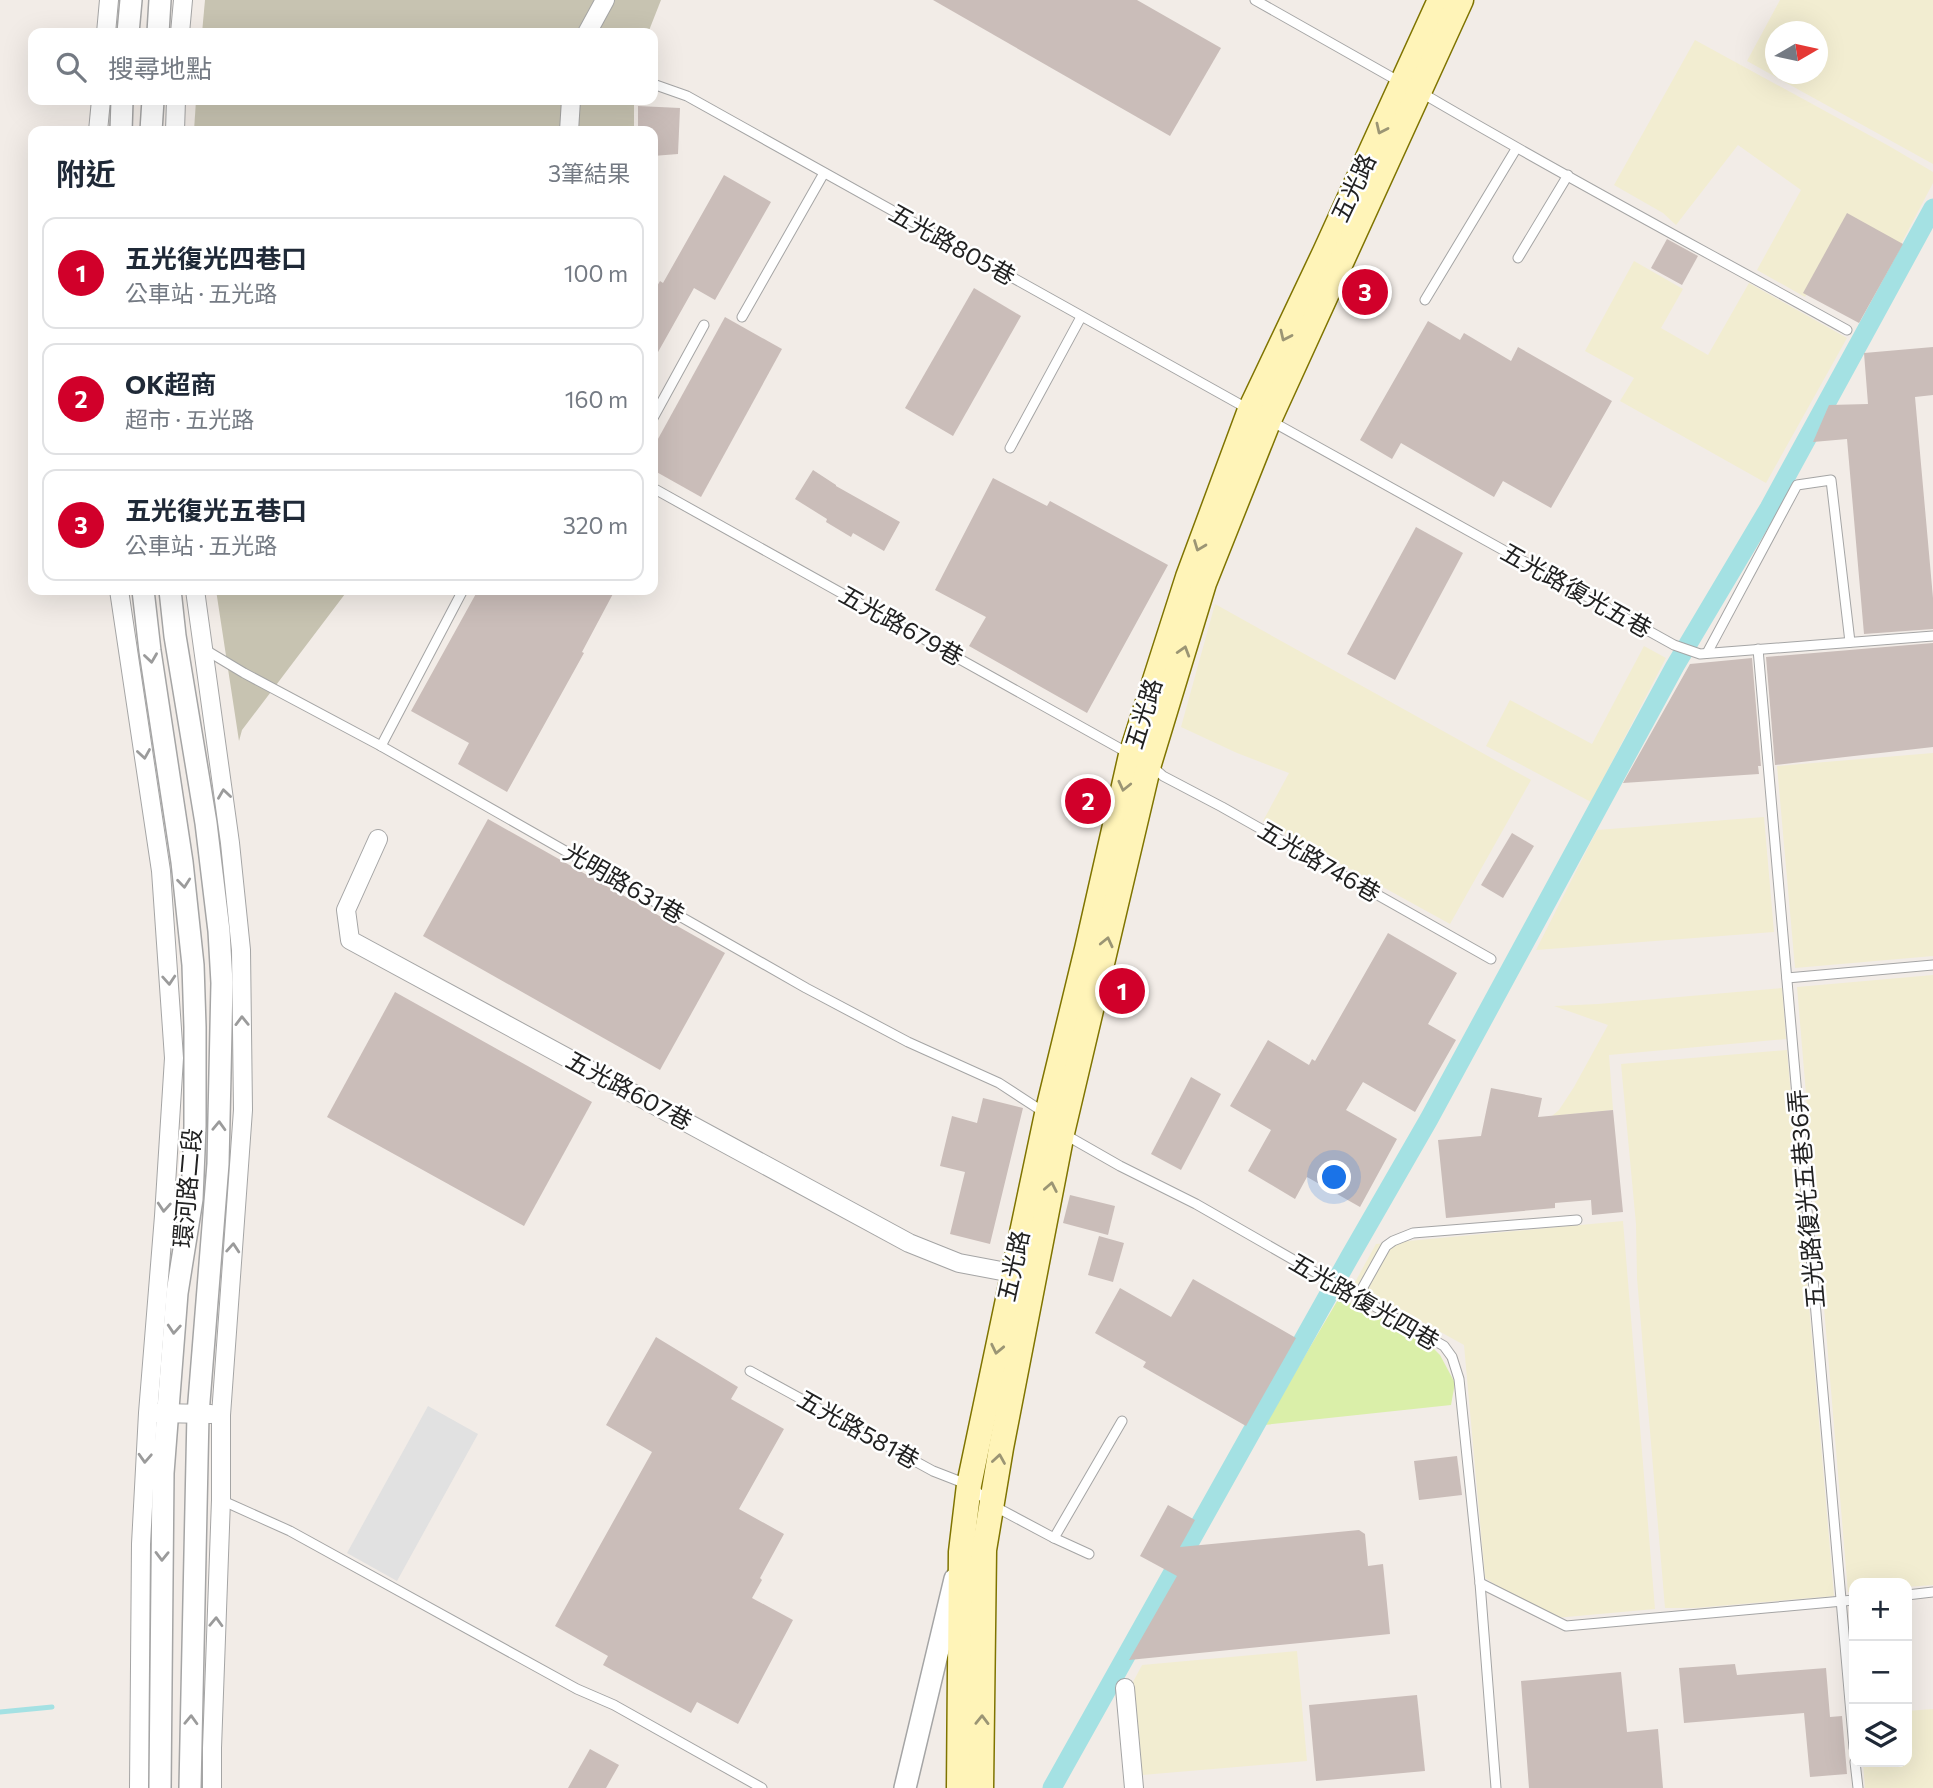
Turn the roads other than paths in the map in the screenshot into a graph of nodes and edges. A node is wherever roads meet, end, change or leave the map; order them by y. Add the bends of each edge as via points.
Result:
1 (109, 0) edge
2 (131, 0) edge
3 (160, 0) edge
4 (183, 0) edge
5 (605, 0) edge
6 (1255, 0) edge
7 (1440, 0) edge
8 (1461, 0) edge
9 (106, 28) edge
10 (128, 28) edge
11 (158, 28) edge
12 (180, 28) edge
13 (590, 28) edge
14 (658, 86) edge
15 (1411, 88) junction
16 (101, 105) edge
17 (122, 105) edge
18 (153, 105) edge
19 (176, 105) edge
20 (571, 105) edge
21 (98, 126) edge
22 (121, 126) edge
23 (151, 126) edge
24 (174, 126) edge
25 (569, 126) edge
26 (1516, 149) junction
27 (824, 173) junction
28 (1568, 176) junction
29 (1518, 258) dead end
30 (1425, 300) dead end
31 (742, 317) dead end
32 (1081, 317) junction
33 (704, 325) dead end
34 (1847, 330) dead end
35 (658, 409) edge
36 (1260, 415) junction
37 (1010, 448) dead end
38 (658, 491) edge
39 (120, 595) edge
40 (144, 595) edge
41 (171, 595) edge
42 (196, 595) edge
43 (460, 595) edge
44 (1933, 636) edge
45 (1850, 642) junction
46 (204, 649) junction
47 (1758, 649) junction
48 (1703, 654) junction
49 (381, 746) junction
50 (1140, 760) junction
51 (378, 839) dead end
52 (1491, 959) dead end
53 (1933, 965) edge
54 (1787, 978) junction
55 (1054, 1124) junction
56 (1577, 1220) dead end
57 (1012, 1273) junction
58 (167, 1292) junction
59 (207, 1295) junction
60 (1358, 1296) junction
61 (229, 1297) junction
62 (750, 1371) dead end
63 (158, 1413) junction
64 (198, 1414) junction
65 (221, 1415) junction
66 (1122, 1422) dead end
67 (969, 1485) junction
68 (221, 1500) junction
69 (992, 1505) junction
70 (1054, 1538) junction
71 (973, 1551) junction
72 (1089, 1554) dead end
73 (1480, 1583) junction
74 (1933, 1592) edge
75 (1912, 1594) edge
76 (1849, 1600) edge
77 (1842, 1601) junction
78 (1125, 1688) dead end
79 (1850, 1704) edge
80 (1856, 1767) edge
81 (139, 1788) edge
82 (160, 1788) edge
83 (190, 1788) edge
84 (212, 1788) edge
85 (762, 1788) edge
86 (905, 1788) edge
87 (959, 1788) edge
88 (981, 1788) edge
89 (1133, 1788) edge
90 (1496, 1788) edge
91 (1858, 1788) edge

1 - 9 street
2 - 10 street
3 - 11 street
4 - 12 street
5 - 13 street
6 - 15 lane
7 - 15 main road, 五光路
8 - 15 main road, 五光路
14 - 27 lane, 五光路805巷 via 687,96
15 - 26 lane
15 - 36 main road, 五光路
16 - 21 street
17 - 22 street
18 - 23 street
19 - 24 street
20 - 25 street
26 - 28 lane
26 - 30 lane
27 - 31 lane
27 - 32 lane, 五光路805巷
28 - 29 lane
28 - 34 lane
32 - 36 lane, 五光路805巷
32 - 37 lane
33 - 35 lane
36 - 48 lane, 五光路復光五巷 via 1674,645
36 - 50 main road, 五光路 via 1188,577
38 - 50 lane, 五光路679巷
39 -> 58 street, 環河路二段 via 161,871 174,1058 164,1216
40 -> 58 street, 環河路二段 via 193,965 192,1199
59 -> 41 street, 環河路二段 via 218,1164 222,983 206,823
42 - 46 street, 環河路二段
43 - 49 lane
44 - 45 lane, 五光路復光五巷
45 - 47 lane, 五光路復光五巷
45 - 48 lane via 1831,480 1797,485
46 - 49 lane, 光明路631巷
61 -> 46 street, 環河路二段 via 243,1110 241,950
47 - 48 lane, 五光路復光五巷
47 - 54 lane, 五光路復光五巷36弄
49 - 55 lane, 光明路631巷 via 806,988 999,1083
50 - 52 lane, 五光路746巷
50 - 55 main road, 五光路 via 1087,949
51 - 57 street, 五光路607巷 via 346,910 350,940 909,1243 959,1264
53 - 54 lane
54 - 77 lane, 五光路復光五巷36弄
55 - 57 main road, 五光路
55 - 60 lane, 五光路復光四巷 via 1120,1166
69 -> 55 main road, 五光路
56 - 60 lane via 1402,1236 1386,1246
57 -> 67 main road, 五光路
58 - 59 street
58 -> 63 street, 環河路二段
59 - 61 street
59 - 64 street, 環河路二段
60 - 73 lane, 五光路復光四巷 via 1444,1346 1452,1357 1460,1379
61 - 65 street, 環河路二段
62 - 67 lane, 五光路581巷 via 933,1471
63 - 64 street
63 -> 81 street, 環河路二段 via 141,1544
63 -> 82 street, 環河路二段 via 163,1474
64 - 65 street
83 -> 64 street, 環河路二段
65 - 68 street, 環河路二段
66 - 70 lane
67 - 69 lane, 五光路581巷
67 - 71 main road, 五光路
84 -> 68 street, 環河路二段
68 - 85 lane via 290,1531
69 - 70 lane, 五光路581巷
69 - 71 main road, 五光路
70 - 72 lane, 五光路581巷
71 - 86 street, 五光路
71 - 87 main road, 五光路
88 -> 71 main road, 五光路
73 - 77 lane via 1566,1626
73 - 90 lane, 五光路復光四巷
74 - 75 lane
76 - 77 lane
77 - 79 lane, 五光路復光五巷36弄
78 - 89 street
80 - 91 lane

